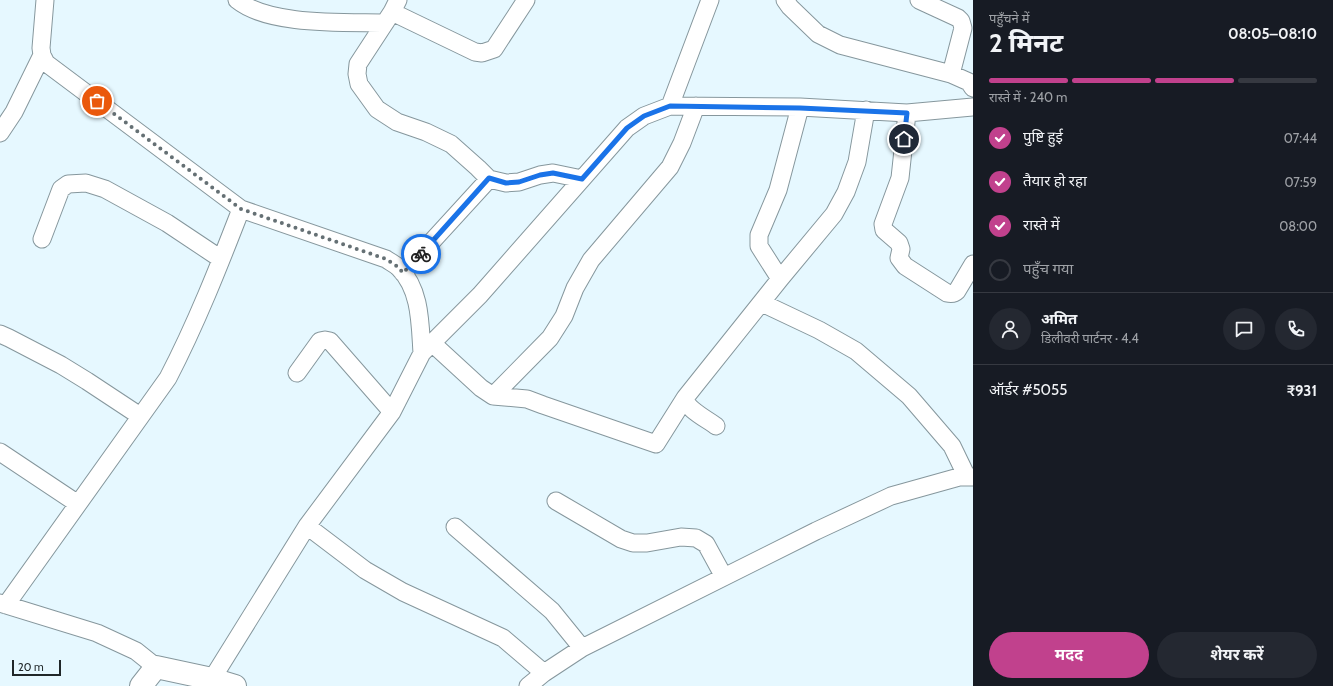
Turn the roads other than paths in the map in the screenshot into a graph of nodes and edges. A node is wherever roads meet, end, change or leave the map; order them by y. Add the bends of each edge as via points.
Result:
1 (45, 0) edge
2 (237, 0) edge
3 (526, 0) edge
4 (710, 0) edge
5 (785, 0) edge
6 (919, 0) edge
7 (392, 12) edge
8 (42, 55) junction
9 (951, 74) junction
10 (973, 88) edge
11 (670, 106) junction
12 (696, 106) junction
13 (973, 107) edge
14 (800, 108) junction
15 (866, 110) junction
16 (907, 113) junction
17 (0, 133) edge
18 (489, 178) junction
19 (582, 179) junction
20 (241, 209) junction
21 (42, 239) dead end
22 (221, 259) junction
23 (973, 264) edge
24 (403, 273) junction
25 (780, 279) junction
26 (762, 303) junction
27 (0, 334) edge
28 (427, 348) junction
29 (297, 373) dead end
30 (493, 396) junction
31 (685, 398) junction
32 (392, 412) junction
33 (140, 416) junction
34 (716, 426) dead end
35 (0, 452) edge
36 (970, 477) edge
37 (556, 501) dead end
38 (78, 504) junction
39 (307, 526) junction
40 (455, 528) dead end
41 (724, 577) junction
42 (3, 604) edge
43 (582, 648) junction
44 (156, 667) junction
45 (544, 673) junction
46 (212, 679) junction
47 (142, 686) edge
48 (235, 686) edge
49 (528, 686) edge

1 - 8 street
2 - 7 street via 244,6 278,18 326,22
3 - 7 street via 494,49 482,53
4 - 11 street
5 - 9 street via 818,34 840,45
6 - 9 street via 958,18 961,22 963,28
7 - 18 street via 358,64 359,84 377,109 397,122 451,144
8 - 17 street via 14,112
8 - 20 street via 46,63
9 - 10 street via 969,82
11 - 12 street
11 - 19 street via 644,116 627,128
12 - 14 street
12 - 30 street via 670,167 591,260 575,288 564,316 550,338
13 - 16 street
14 - 15 street
14 - 25 street via 778,190 759,235 759,246
15 - 16 street
15 - 25 street via 857,162 846,192 834,214
16 - 23 street via 900,178 883,224 884,230 899,242 899,258 905,266 947,293 957,291
18 - 19 street via 506,183 519,182 553,173
18 - 24 street
19 - 28 street via 480,295
20 - 22 street
20 - 24 street via 386,259
21 - 22 street via 61,189 68,184 86,183 105,189 166,223
22 - 33 street via 168,378
24 - 28 street via 410,281 414,292
25 - 26 street
26 - 31 street
26 - 36 street via 856,351 909,396 952,446
27 - 33 street via 87,381
28 - 30 street
28 - 32 street
29 - 32 street via 320,341 330,341
30 - 31 street via 527,399 656,444
31 - 34 street via 689,407
32 - 39 street
33 - 38 street
35 - 38 street
36 - 41 street via 959,477 891,496
37 - 41 street via 621,539 633,543 647,543 681,536 696,538 706,544
38 - 42 street
39 - 45 street via 366,570 403,592 503,638
39 - 46 street
40 - 43 street via 552,611
41 - 43 street
42 - 44 street via 97,633 136,651
43 - 45 street
44 - 46 street
44 - 47 street
45 - 49 street
46 - 48 street

